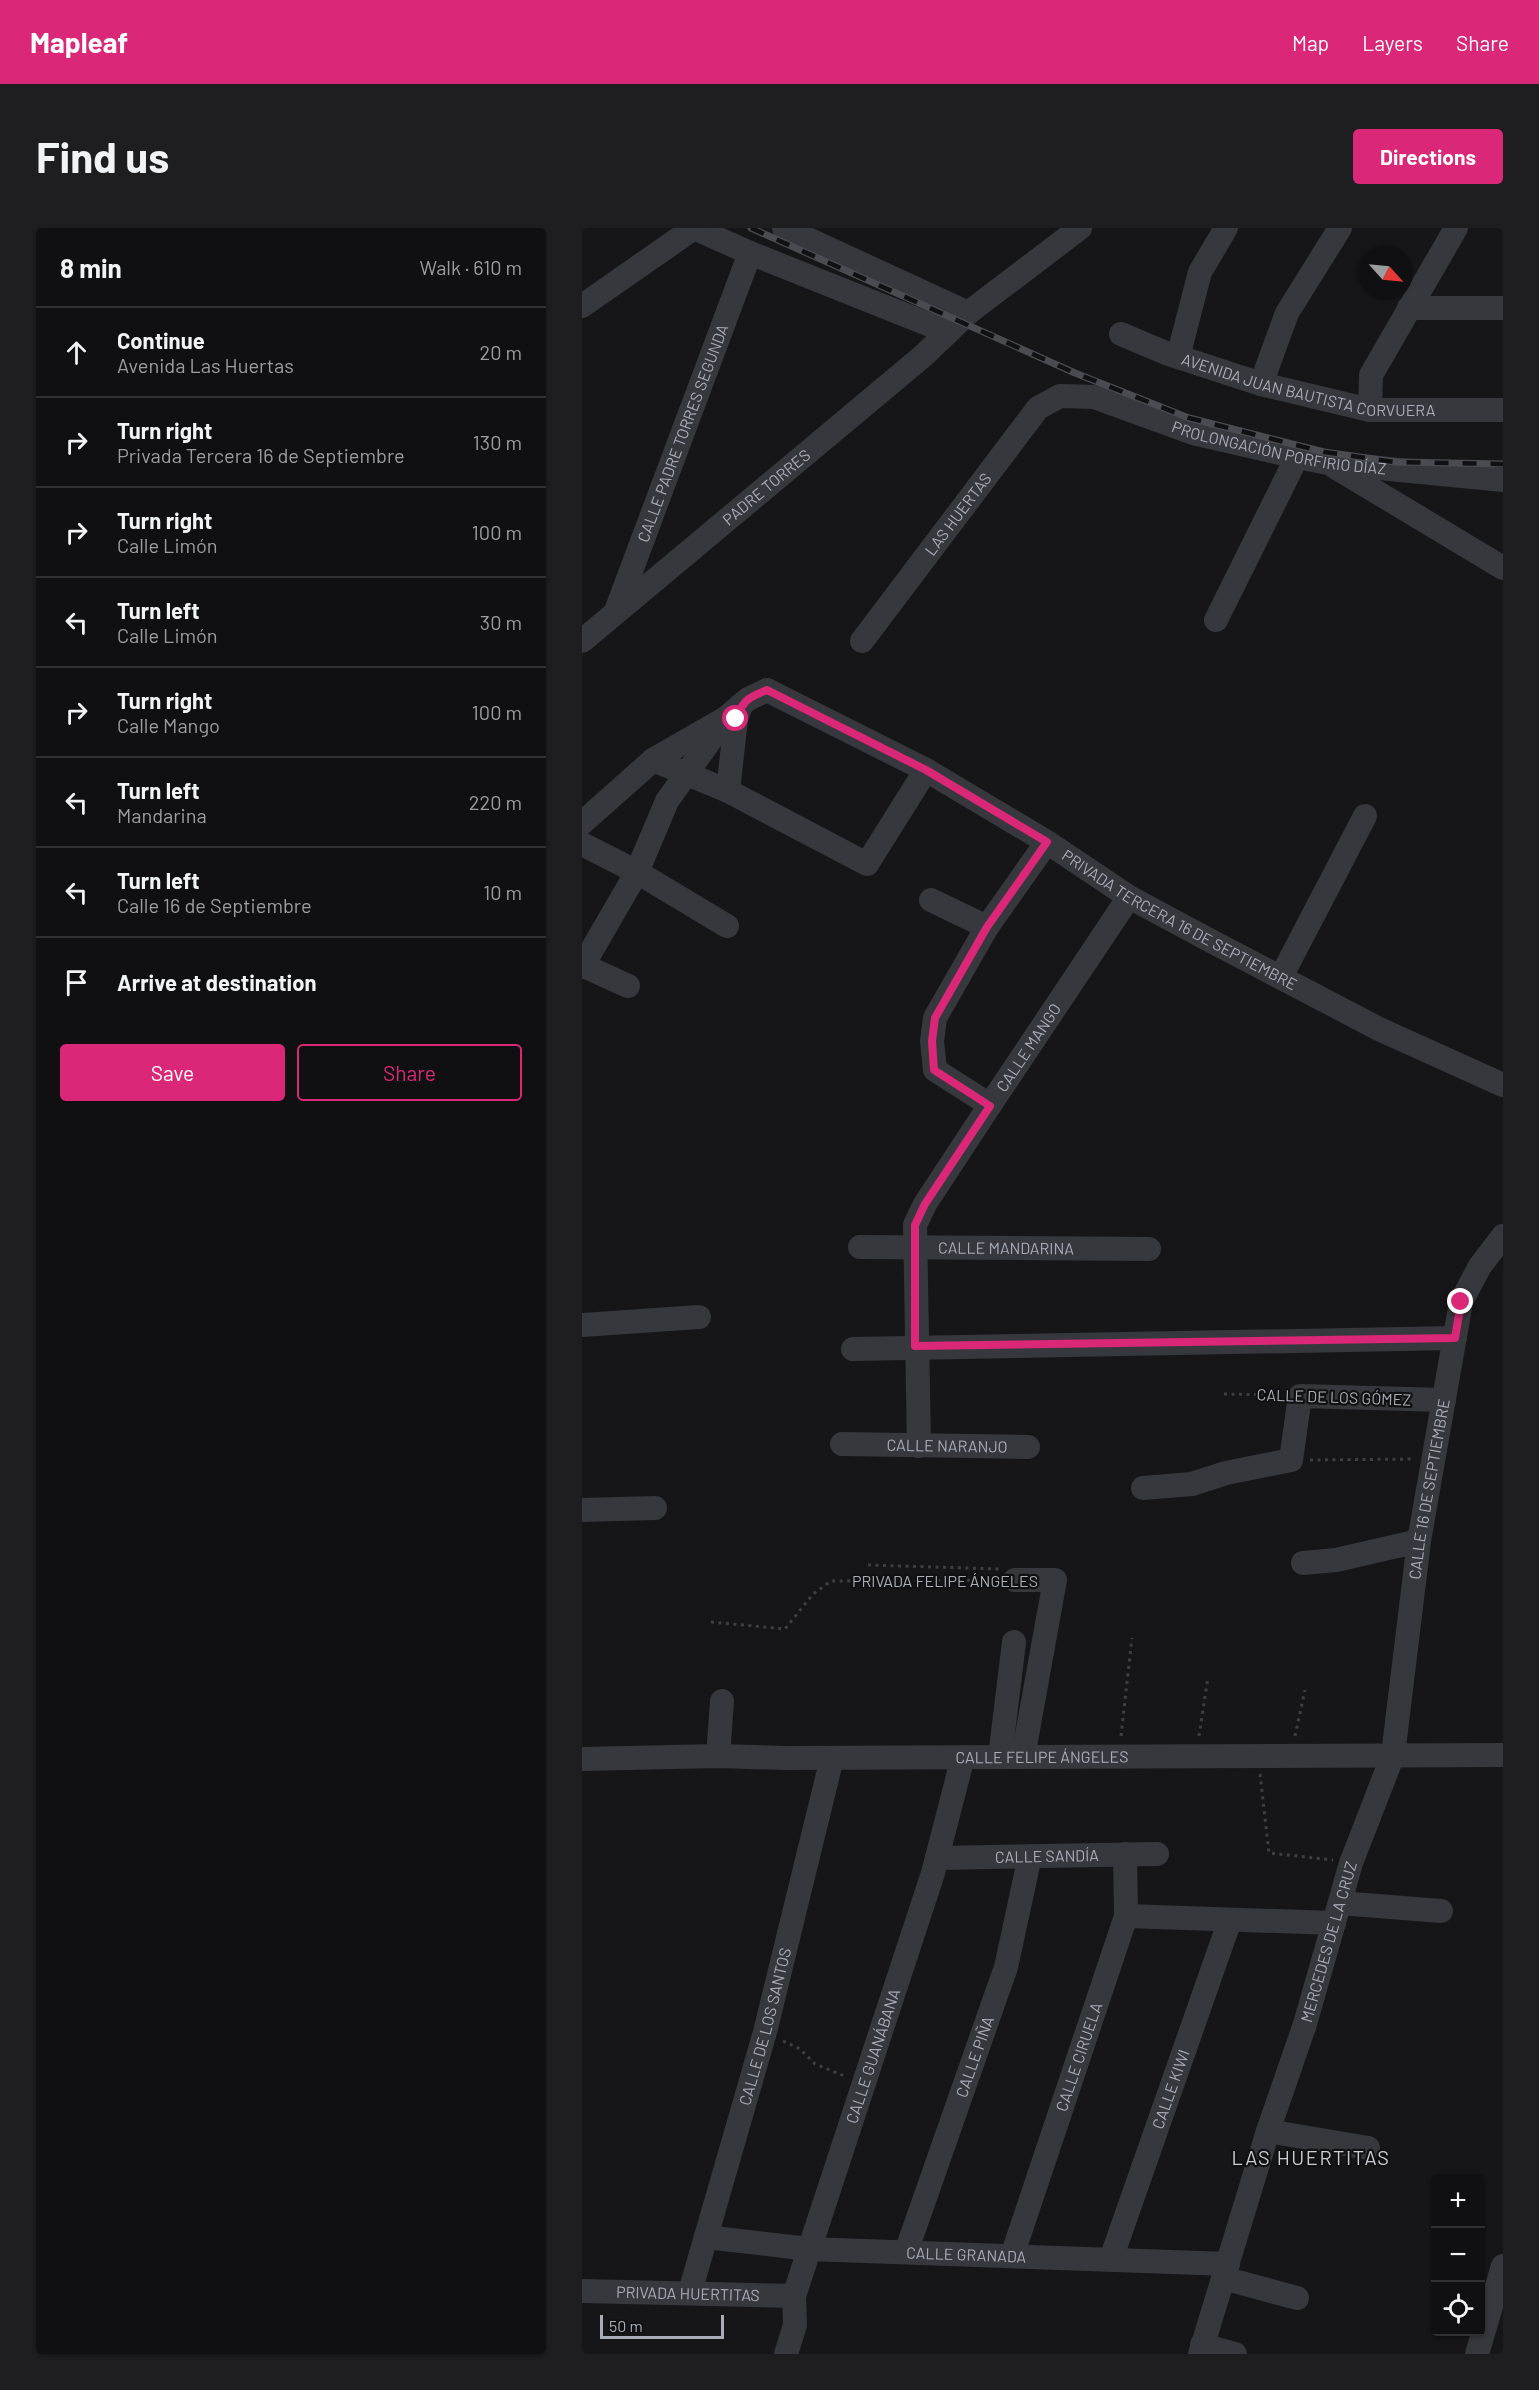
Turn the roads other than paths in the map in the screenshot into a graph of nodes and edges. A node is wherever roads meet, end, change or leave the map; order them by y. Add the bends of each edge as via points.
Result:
1 (694, 228) edge
2 (784, 228) edge
3 (1080, 228) edge
4 (1226, 228) edge
5 (1340, 228) edge
6 (1456, 228) edge
7 (750, 253) junction
8 (582, 306) edge
9 (1410, 308) junction
10 (1503, 309) edge
11 (968, 313) junction
12 (948, 332) junction
13 (1121, 334) dead end
14 (1178, 357) junction
15 (1261, 384) junction
16 (1060, 396) joint
17 (1370, 410) junction
18 (1503, 410) edge
19 (1297, 457) junction
20 (1328, 463) junction
21 (1503, 480) edge
22 (1503, 568) edge
23 (616, 611) junction
24 (1216, 620) dead end
25 (585, 632) edge
26 (862, 640) dead end
27 (734, 711) junction
28 (653, 760) junction
29 (926, 770) junction
30 (684, 774) junction
31 (728, 791) junction
32 (1365, 816) dead end
33 (582, 823) edge
34 (1047, 842) junction
35 (582, 844) edge
36 (637, 872) junction
37 (1129, 897) junction
38 (931, 900) dead end
39 (727, 926) dead end
40 (987, 927) junction
41 (583, 966) edge
42 (1281, 977) junction
43 (628, 986) dead end
44 (1503, 1085) edge
45 (990, 1106) junction
46 (1503, 1236) edge
47 (915, 1246) junction
48 (861, 1247) dead end
49 (1149, 1249) dead end
50 (699, 1317) dead end
51 (582, 1325) edge
52 (1455, 1338) junction
53 (915, 1346) junction
54 (853, 1349) dead end
55 (1444, 1400) junction
56 (854, 1445) dead end
57 (919, 1446) junction
58 (1028, 1447) dead end
59 (1143, 1488) dead end
60 (655, 1508) dead end
61 (582, 1510) edge
62 (1419, 1541) junction
63 (1303, 1563) dead end
64 (1015, 1580) road end
65 (1014, 1642) dead end
66 (722, 1701) dead end
67 (1393, 1755) junction
68 (1503, 1755) edge
69 (718, 1756) junction
70 (963, 1757) junction
71 (1012, 1757) junction
72 (832, 1758) junction
73 (582, 1759) edge
74 (1125, 1854) junction
75 (1157, 1854) dead end
76 (1030, 1856) junction
77 (938, 1858) junction
78 (1441, 1911) dead end
79 (1337, 1913) junction
80 (1126, 1916) junction
81 (1230, 1920) junction
82 (1268, 2131) junction
83 (1368, 2148) dead end
84 (706, 2237) junction
85 (809, 2249) junction
86 (906, 2252) junction
87 (1012, 2256) junction
88 (1111, 2259) junction
89 (1503, 2266) edge
90 (1225, 2271) junction
91 (582, 2291) edge
92 (690, 2292) junction
93 (794, 2296) junction
94 (1297, 2298) dead end
95 (1201, 2350) edge
96 (786, 2354) edge
97 (1235, 2354) edge
98 (1477, 2354) edge

1 - 7 street
1 - 8 street
2 - 11 street
3 - 11 street, PADRE TORRES
4 - 14 street via 1200,272
5 - 15 street via 1287,313
6 - 9 street
7 - 12 street
7 - 23 street, CALLE PADRE TORRES SEGUNDA
9 - 10 street
9 - 17 street via 1371,375
11 - 12 street, PADRE TORRES
12 - 23 street, PADRE TORRES via 923,357
13 - 14 street, AVENIDA JUAN BAUTISTA CORVUERA
14 - 15 street, AVENIDA JUAN BAUTISTA CORVUERA
15 - 17 street, AVENIDA JUAN BAUTISTA CORVUERA
16 - 19 street, PROLONGACIÓN PORFIRIO DÍAZ via 1094,397 1193,433
16 - 26 street, LAS HUERTAS via 1038,408
17 - 18 street, AVENIDA JUAN BAUTISTA CORVUERA
19 - 20 street, PROLONGACIÓN PORFIRIO DÍAZ
19 - 24 street
20 - 21 street, PROLONGACIÓN PORFIRIO DÍAZ
20 - 22 street
23 - 25 street, PADRE TORRES
27 - 28 street
27 - 29 street, PRIVADA TERCERA 16 DE SEPTIEMBRE via 767,690
27 - 30 street
27 - 31 street
28 - 30 street
28 - 33 street
29 - 31 street via 867,864
29 - 34 street, PRIVADA TERCERA 16 DE SEPTIEMBRE
30 - 31 street
30 - 36 street via 667,801
32 - 42 street
34 - 37 street, PRIVADA TERCERA 16 DE SEPTIEMBRE
34 - 40 street
35 - 36 street
36 - 39 street
36 - 41 street
37 - 42 street, PRIVADA TERCERA 16 DE SEPTIEMBRE
37 - 45 street, CALLE MANGO
38 - 40 street
40 - 45 street via 935,1018 932,1041 934,1070
41 - 43 street
42 - 44 street, PRIVADA TERCERA 16 DE SEPTIEMBRE via 1379,1029
45 - 47 street, CALLE MANGO via 925,1204 915,1225
46 - 52 street, CALLE 16 DE SEPTIEMBRE via 1480,1266 1461,1302
47 - 48 street, CALLE MANDARINA
47 - 49 street, CALLE MANDARINA
47 - 53 street, CALLE MANGO
50 - 51 street
52 - 53 street
52 - 55 street, CALLE 16 DE SEPTIEMBRE
53 - 54 street
53 - 57 street, CALLE MANGO
55 - 59 street, CALLE DE LOS GÓMEZ via 1300,1396 1291,1460 1192,1484
55 - 62 street, CALLE 16 DE SEPTIEMBRE
56 - 57 street, CALLE NARANJO
57 - 58 street, CALLE NARANJO
60 - 61 street
62 - 63 street via 1336,1560
62 - 67 street, CALLE 16 DE SEPTIEMBRE
64 - 71 street, PRIVADA FELIPE ÁNGELES via 1055,1580
65 - 71 street
66 - 69 street
67 - 68 street, CALLE FELIPE ÁNGELES
67 - 71 street, CALLE FELIPE ÁNGELES
67 - 79 street, MERCEDES DE LA CRUZ via 1351,1863
69 - 72 street, CALLE FELIPE ÁNGELES
69 - 73 street, CALLE FELIPE ÁNGELES
70 - 71 street, CALLE FELIPE ÁNGELES
70 - 72 street, CALLE FELIPE ÁNGELES
70 - 77 street, CALLE GUANÁBANA
72 - 84 street, CALLE DE LOS SANTOS via 765,2032
74 - 75 street, CALLE SANDÍA
74 - 76 street, CALLE SANDÍA
74 - 80 street, CALLE CIRUELA
76 - 77 street, CALLE SANDÍA
76 - 86 street, CALLE PIÑA via 1006,1967
77 - 85 street, CALLE GUANÁBANA
78 - 79 street
79 - 81 street
79 - 82 street, MERCEDES DE LA CRUZ via 1305,2025
80 - 81 street
80 - 87 street, CALLE CIRUELA
81 - 88 street, CALLE KIWI
82 - 83 street
82 - 90 street, MERCEDES DE LA CRUZ
84 - 85 street, CALLE GRANADA
84 - 92 street, CALLE DE LOS SANTOS
85 - 86 street, CALLE GRANADA
85 - 93 street, CALLE GUANÁBANA
86 - 87 street, CALLE GRANADA
87 - 88 street, CALLE GRANADA
88 - 90 street, CALLE GRANADA
89 - 98 street
90 - 94 street, CALLE GRANADA
90 - 95 street, MERCEDES DE LA CRUZ
91 - 92 street, PRIVADA HUERTITAS
92 - 93 street, PRIVADA HUERTITAS
93 - 96 street, CALLE GUANÁBANA via 795,2325
95 - 97 street

